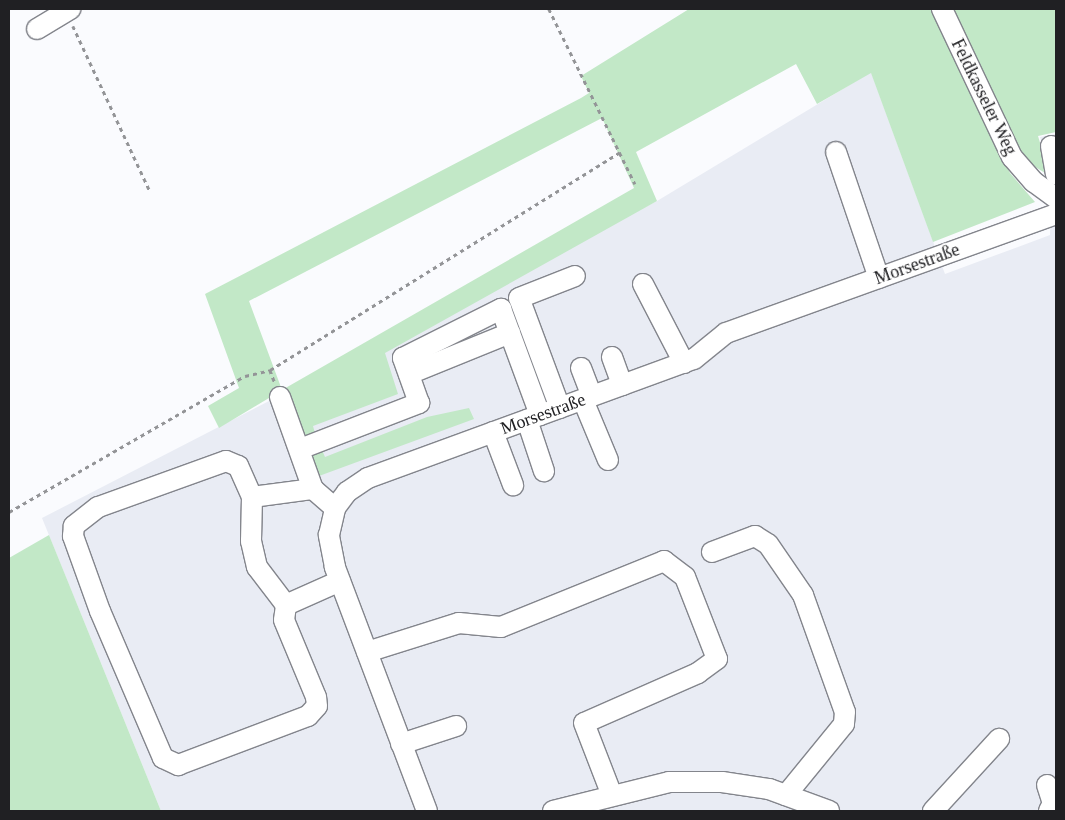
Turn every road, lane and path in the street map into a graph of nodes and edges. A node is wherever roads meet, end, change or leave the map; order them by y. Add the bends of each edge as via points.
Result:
1 (550, 9) edge
2 (942, 9) edge
3 (66, 11) edge
4 (37, 29) dead end
5 (1051, 146) dead end
6 (620, 152) junction
7 (836, 152) dead end
8 (1056, 175) edge
9 (635, 184) dead end
10 (150, 191) dead end
11 (1056, 198) edge
12 (576, 276) dead end
13 (879, 278) junction
14 (643, 284) dead end
15 (612, 358) dead end
16 (684, 363) junction
17 (581, 368) dead end
18 (622, 385) junction
19 (280, 397) dead end
20 (587, 398) junction
21 (560, 408) junction
22 (534, 418) junction
23 (492, 432) junction
24 (300, 449) junction
25 (608, 460) dead end
26 (544, 471) dead end
27 (513, 485) dead end
28 (313, 489) junction
29 (252, 497) junction
30 (336, 508) junction
31 (9, 512) edge
32 (712, 552) dead end
33 (340, 581) junction
34 (286, 606) junction
35 (366, 652) junction
36 (456, 726) dead end
37 (999, 739) dead end
38 (401, 744) junction
39 (1047, 785) dead end
40 (612, 793) junction
41 (786, 795) junction
42 (427, 811) edge
43 (553, 811) edge
44 (829, 811) edge
45 (933, 811) edge
46 (1049, 811) edge

1 - 6 path
2 - 11 street, Feldkasseler Weg via 1012,157
3 - 4 street
3 - 10 path via 82,36
5 - 8 street
6 - 9 path
6 - 31 path via 270,370 245,376
7 - 13 street
11 - 13 street, Morsestraße
12 - 21 street via 519,298
13 - 16 street, Morsestraße via 726,333
14 - 16 street
15 - 18 street
16 - 18 street, Morsestraße
17 - 20 street
18 - 20 street, Morsestraße
19 - 24 street
20 - 21 street, Morsestraße
20 - 25 street
21 - 22 street, Morsestraße
22 - 23 street, Morsestraße
22 - 24 street via 501,309 403,358 419,403
22 - 26 street
23 - 27 street
23 - 30 street, Morsestraße via 368,478
24 - 28 street
28 - 29 street
28 - 30 street
29 - 34 street via 251,542 257,567
29 - 34 street via 238,466 226,460 210,463 98,507 74,526 73,536 100,611 163,758 185,764 308,716 317,706 284,620
30 - 33 street via 329,535
32 - 41 street via 755,536 768,544 803,594 845,712 844,724
33 - 34 street
33 - 35 street
35 - 38 street
35 - 40 street via 459,623 500,627 664,561 686,577 717,660 698,673 584,724
36 - 38 street
37 - 45 street
38 - 42 street
39 - 46 street via 1053,803
40 - 41 street via 669,782 722,782
40 - 43 street
41 - 44 street

